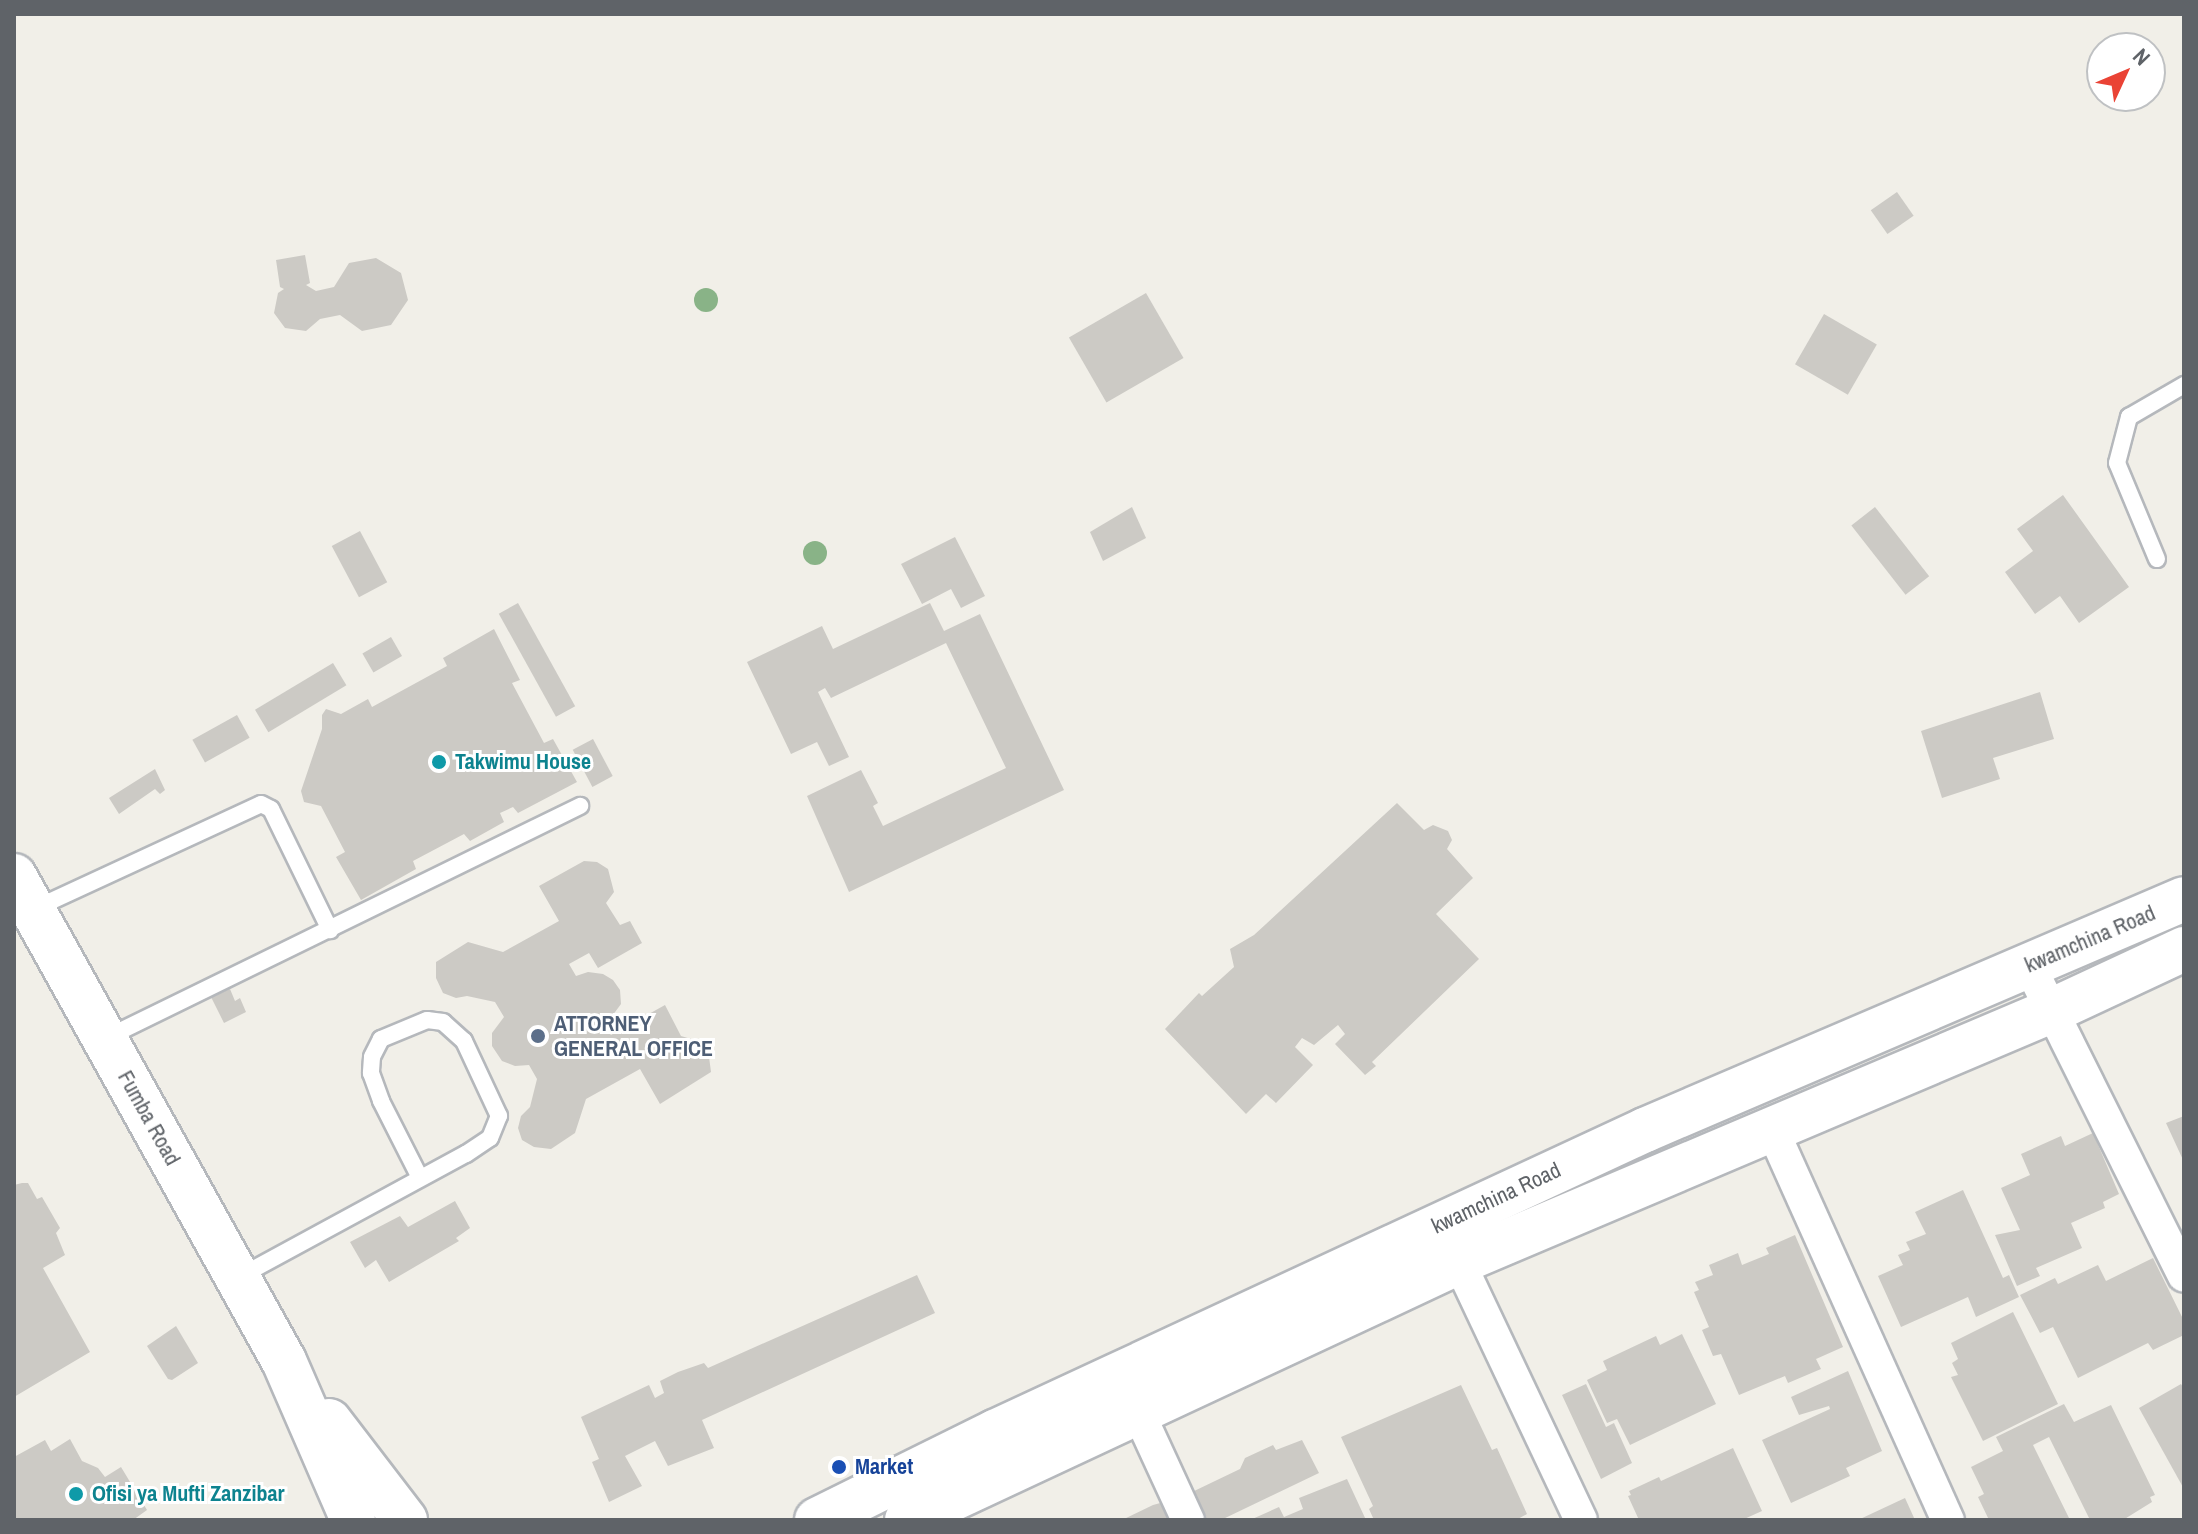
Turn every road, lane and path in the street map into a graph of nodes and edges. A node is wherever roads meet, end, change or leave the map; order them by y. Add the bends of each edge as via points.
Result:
1 (2184, 385) edge
2 (2157, 559) dead end
3 (580, 806) dead end
4 (24, 893) edge
5 (2184, 899) edge
6 (330, 930) junction
7 (2184, 949) edge
8 (2029, 965) junction
9 (2051, 1011) junction
10 (105, 1039) junction
11 (1772, 1129) junction
12 (420, 1178) junction
13 (1459, 1262) junction
14 (2184, 1276) edge
15 (238, 1278) junction
16 (284, 1361) junction
17 (1128, 1392) junction
18 (353, 1520) edge
19 (405, 1520) edge
20 (817, 1520) edge
21 (907, 1520) edge
22 (1188, 1520) edge
23 (1581, 1520) edge
24 (1948, 1520) edge

1 - 2 lane via 2129,417 2117,463
3 - 6 lane
4 - 6 lane via 261,804 271,809
4 - 10 main road, Fumba Road
5 - 8 main road, kwamchina Road
6 - 10 lane
7 - 9 main road, kwamchina Road
8 - 9 street
8 - 17 main road, kwamchina Road via 1645,1130
9 - 11 main road, kwamchina Road
9 - 14 street
10 - 15 main road, Fumba Road
11 - 13 main road, kwamchina Road
11 - 24 street
12 - 12 lane via 490,1138 499,1116 464,1041 443,1022 427,1020 381,1039 371,1073
12 - 15 lane
13 - 17 main road, kwamchina Road
13 - 23 street
15 - 16 main road, Fumba Road
16 - 18 main road, Fumba Road
16 - 19 main road, Fumba Road
17 - 20 main road, kwamchina Road
17 - 21 main road, kwamchina Road
17 - 22 street

